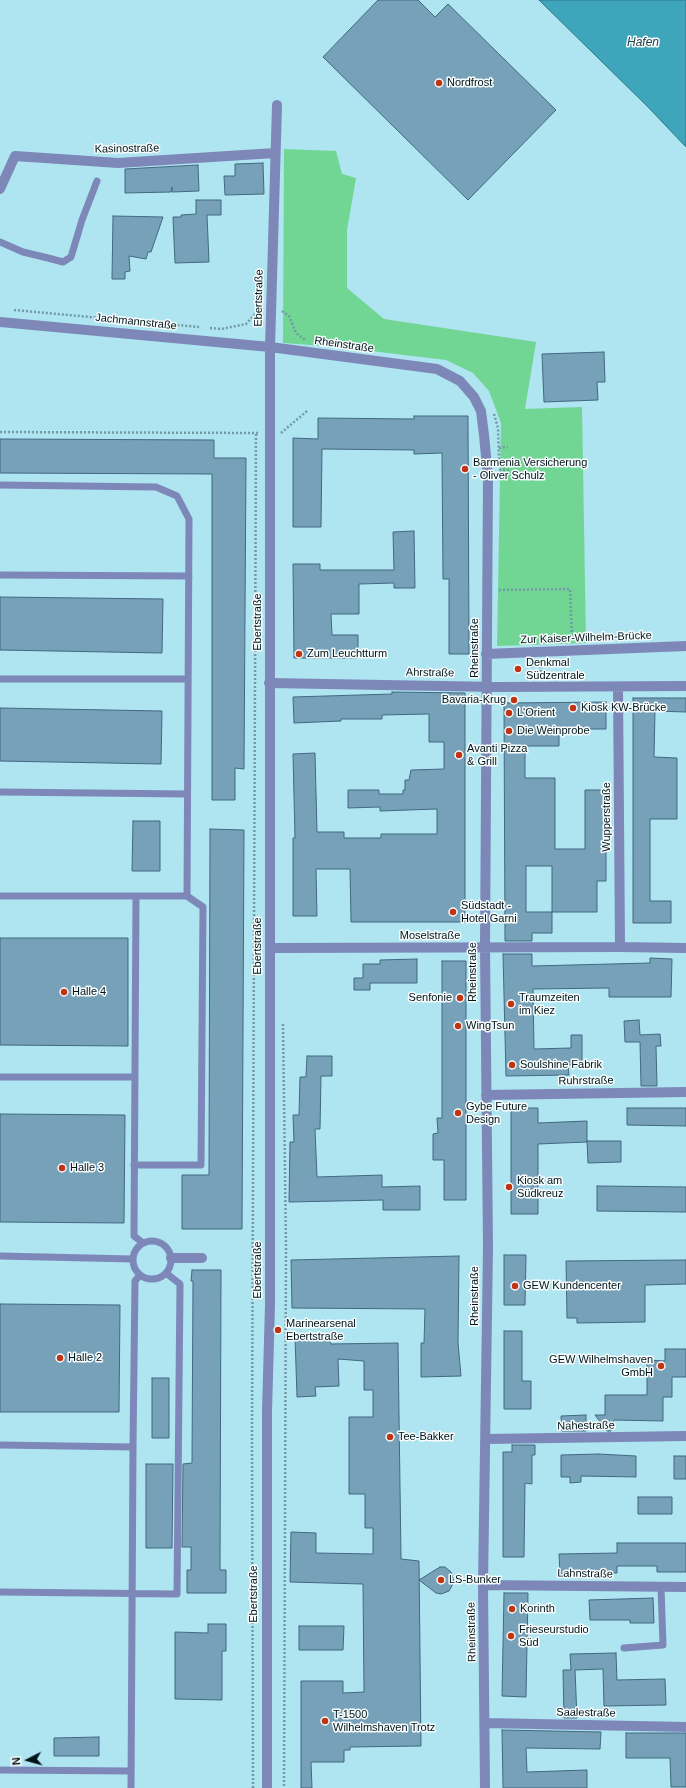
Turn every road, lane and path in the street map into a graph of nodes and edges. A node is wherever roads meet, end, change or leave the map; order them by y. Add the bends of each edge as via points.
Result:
1 (277, 104) dead end
2 (275, 153) junction
3 (97, 181) dead end
4 (0, 189) edge
5 (0, 242) edge
6 (270, 307) junction
7 (8, 310) dead end
8 (0, 322) edge
9 (308, 342) dead end
10 (270, 347) junction
11 (307, 411) dead end
12 (494, 413) dead end
13 (0, 432) edge
14 (256, 433) junction
15 (275, 434) junction
16 (508, 447) dead end
17 (499, 448) junction
18 (499, 470) junction
19 (509, 474) dead end
20 (499, 477) dead end
21 (0, 485) edge
22 (0, 575) edge
23 (189, 576) junction
24 (499, 583) dead end
25 (499, 590) junction
26 (499, 597) dead end
27 (572, 643) dead end
28 (686, 646) edge
29 (486, 654) junction
30 (541, 660) dead end
31 (0, 679) edge
32 (188, 679) junction
33 (269, 682) junction
34 (487, 686) junction
35 (686, 686) edge
36 (541, 687) junction
37 (618, 687) junction
38 (0, 792) edge
39 (187, 794) junction
40 (0, 896) edge
41 (136, 896) junction
42 (187, 896) junction
43 (620, 947) junction
44 (270, 948) junction
45 (485, 948) junction
46 (686, 948) edge
47 (0, 1077) edge
48 (135, 1078) junction
49 (686, 1092) edge
50 (486, 1094) junction
51 (134, 1165) junction
52 (143, 1243) junction
53 (0, 1256) edge
54 (171, 1258) junction
55 (202, 1258) dead end
56 (133, 1259) junction
57 (166, 1273) junction
58 (140, 1275) junction
59 (686, 1436) edge
60 (486, 1439) junction
61 (0, 1445) edge
62 (133, 1447) junction
63 (483, 1585) junction
64 (661, 1587) junction
65 (686, 1587) edge
66 (0, 1592) edge
67 (132, 1593) junction
68 (624, 1648) dead end
69 (486, 1723) junction
70 (686, 1727) edge
71 (0, 1770) edge
72 (131, 1771) junction
73 (131, 1788) edge
74 (253, 1788) edge
75 (267, 1788) edge
76 (485, 1788) edge

1 - 2 street, Ebertstraße
2 - 4 street, Kasinostraße via 118,163 15,156
2 - 6 street, Ebertstraße
3 - 5 lane via 71,257 63,262 23,252
6 - 7 path via 262,305 246,324 221,329
6 - 9 path via 285,312 296,333
6 - 10 street, Ebertstraße
8 - 10 street, Jachmannstraße
10 - 15 street, Ebertstraße
10 - 29 street, Rheinstraße via 437,369 460,380 474,398 481,411 488,477
11 - 15 path
12 - 17 path
13 - 14 path
14 - 15 path
14 - 74 path
15 - 33 street, Ebertstraße
16 - 17 path
17 - 18 path
18 - 19 path via 509,470
18 - 20 path
21 - 23 lane via 156,487 177,496 189,519
22 - 23 lane
23 - 32 lane
24 - 25 path
25 - 26 path
25 - 27 path via 570,589
28 - 29 street, Zur Kaiser-Wilhelm-Brücke
29 - 34 street, Rheinstraße
30 - 36 path
31 - 32 lane
32 - 39 lane
33 - 34 street, Ahrstraße
33 - 44 street, Ebertstraße
34 - 36 street, Ahrstraße
34 - 45 street, Rheinstraße
35 - 37 street, Ahrstraße
36 - 37 street, Ahrstraße
37 - 43 street, Wupperstraße
38 - 39 lane
39 - 42 lane
40 - 41 lane
41 - 42 lane
41 - 48 lane
42 - 51 lane via 203,907 201,1165
43 - 45 street, Moselstraße
43 - 46 street, Moselstraße
44 - 45 street, Moselstraße
44 - 75 street, Ebertstraße
45 - 50 street, Rheinstraße
47 - 48 lane
48 - 51 lane
49 - 50 street, Ruhrstraße
50 - 60 street, Rheinstraße
51 - 52 lane via 134,1236
52 - 54 lane via 161,1243
52 - 56 lane via 136,1250
53 - 56 lane
54 - 55 street
54 - 57 lane
56 - 58 lane via 134,1268
57 - 58 lane via 156,1279
57 - 67 lane via 180,1284 178,1594
58 - 62 lane via 134,1282
59 - 60 street, Nahestraße
60 - 63 street, Rheinstraße
61 - 62 lane
62 - 67 lane
63 - 64 street, Lahnstraße
63 - 69 street, Rheinstraße
64 - 65 street, Lahnstraße
64 - 68 lane via 663,1645
66 - 67 lane
67 - 72 lane
69 - 70 street, Saalestraße
69 - 76 street, Rheinstraße
71 - 72 lane
72 - 73 lane

